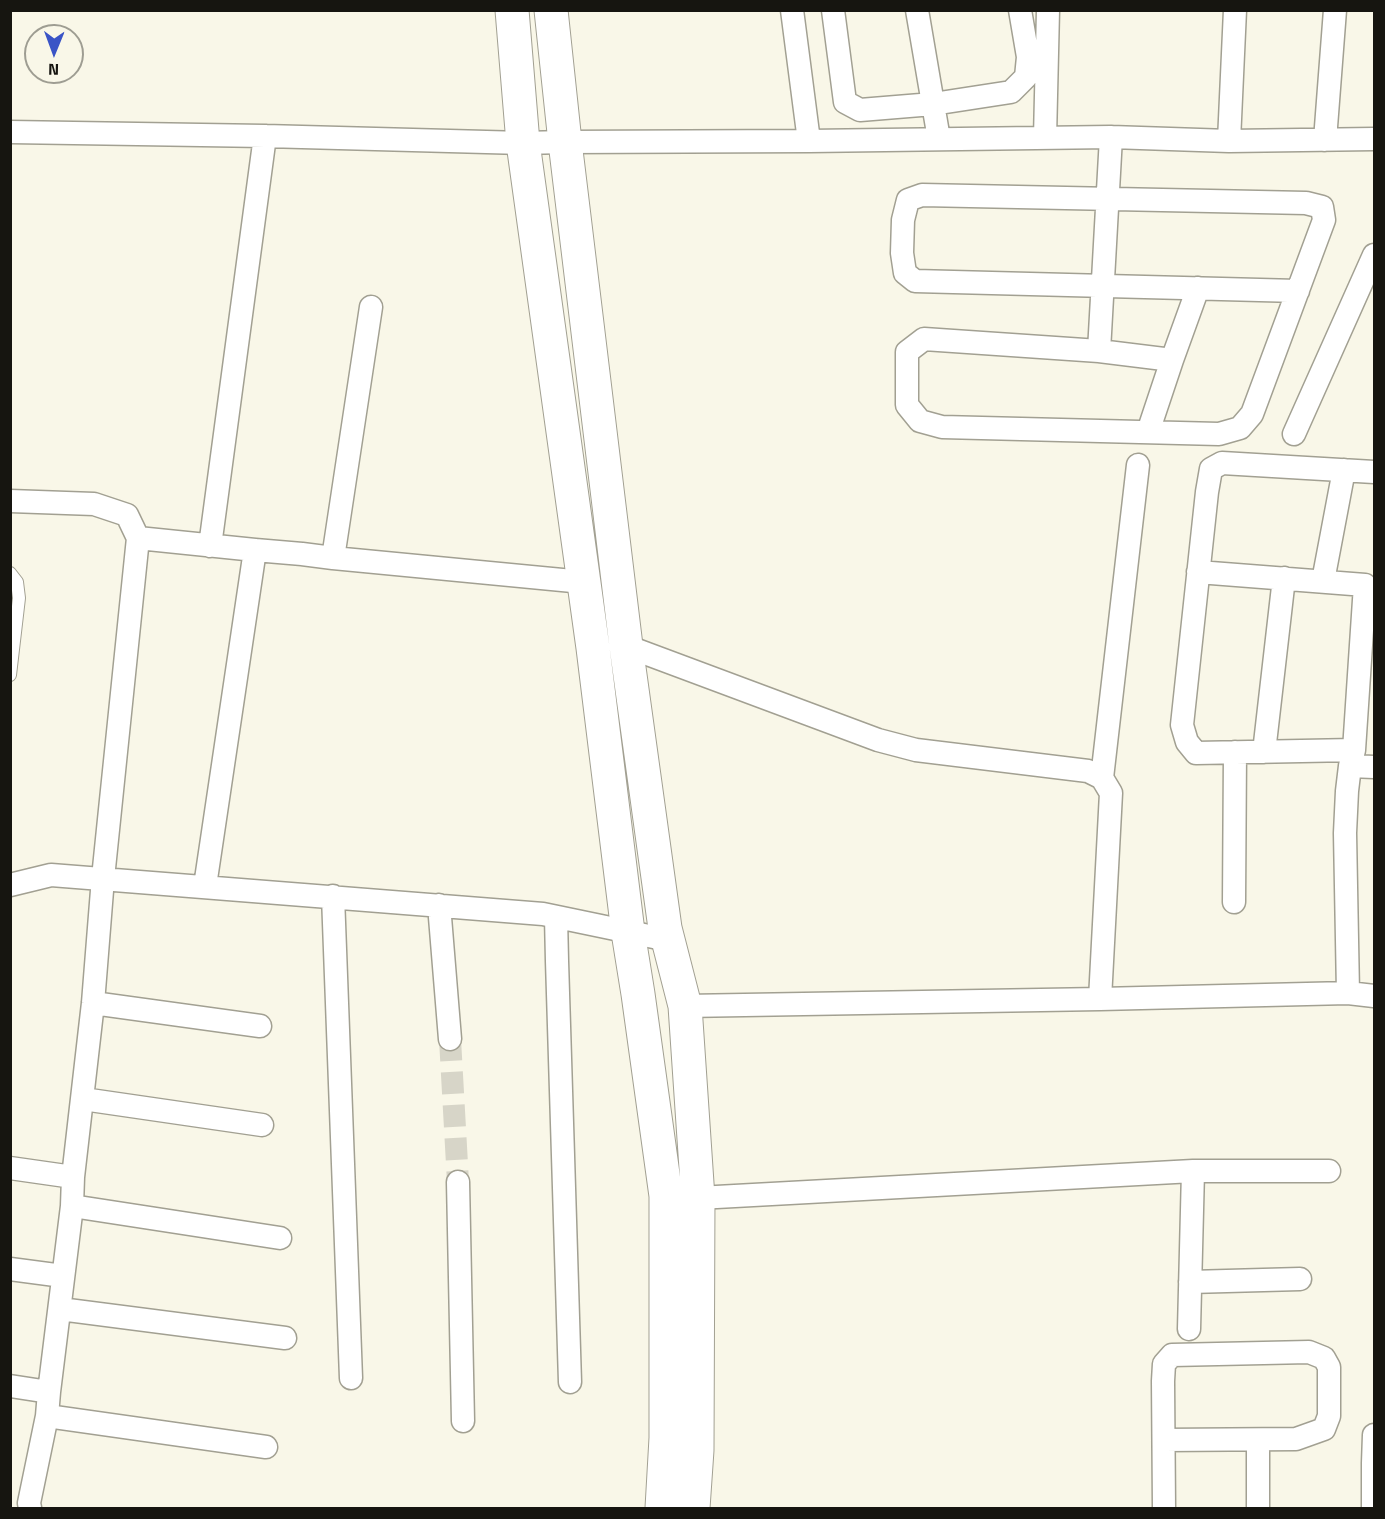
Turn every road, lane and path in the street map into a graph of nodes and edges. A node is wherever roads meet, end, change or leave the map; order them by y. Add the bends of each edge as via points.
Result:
1 (512, 10) edge
2 (551, 10) edge
3 (792, 10) edge
4 (833, 10) edge
5 (917, 10) edge
6 (1020, 10) edge
7 (1048, 10) edge
8 (1235, 10) edge
9 (1335, 10) edge
10 (933, 104) junction
11 (10, 132) edge
12 (265, 136) junction
13 (1111, 137) junction
14 (1045, 138) junction
15 (939, 139) junction
16 (1374, 139) edge
17 (1325, 140) junction
18 (809, 141) junction
19 (1229, 141) junction
20 (565, 142) junction
21 (523, 143) junction
22 (1107, 199) junction
23 (1374, 255) edge
24 (1103, 286) junction
25 (1198, 288) junction
26 (1298, 291) junction
27 (371, 308) dead end
28 (1099, 351) junction
29 (1172, 360) junction
30 (1148, 432) junction
31 (1294, 434) dead end
32 (1138, 465) dead end
33 (1344, 470) junction
34 (1374, 472) edge
35 (10, 501) edge
36 (138, 538) junction
37 (210, 546) junction
38 (255, 550) junction
39 (333, 558) junction
40 (1198, 572) junction
41 (10, 573) edge
42 (1284, 578) junction
43 (1323, 581) junction
44 (584, 582) junction
45 (1370, 585) edge
46 (626, 646) junction
47 (10, 675) edge
48 (1235, 752) junction
49 (1264, 752) junction
50 (1352, 758) junction
51 (1374, 767) edge
52 (1102, 778) junction
53 (103, 878) junction
54 (10, 885) edge
55 (206, 886) junction
56 (333, 896) junction
57 (1234, 902) dead end
58 (439, 905) junction
59 (556, 917) junction
60 (628, 932) junction
61 (668, 940) junction
62 (1348, 993) junction
63 (1374, 996) edge
64 (1100, 999) junction
65 (93, 1003) junction
66 (685, 1006) junction
67 (260, 1026) dead end
68 (450, 1039) tunnel mouth
69 (83, 1100) junction
70 (262, 1125) dead end
71 (10, 1168) edge
72 (1193, 1171) junction
73 (1329, 1171) dead end
74 (73, 1177) junction
75 (458, 1182) tunnel mouth
76 (698, 1198) junction
77 (72, 1206) junction
78 (280, 1238) dead end
79 (10, 1269) edge
80 (63, 1276) junction
81 (1300, 1279) dead end
82 (1190, 1282) junction
83 (60, 1308) junction
84 (1189, 1329) dead end
85 (285, 1338) dead end
86 (351, 1378) dead end
87 (570, 1382) dead end
88 (10, 1386) edge
89 (49, 1392) junction
90 (47, 1416) junction
91 (463, 1421) dead end
92 (1374, 1435) edge
93 (1164, 1440) junction
94 (1258, 1440) junction
95 (266, 1447) dead end
96 (23, 1504) edge
97 (662, 1509) edge
98 (693, 1509) edge
99 (1164, 1509) edge
100 (1258, 1509) edge
101 (1372, 1509) edge

1 - 21 street
2 - 20 street
3 - 18 street
4 - 10 street via 845,102 860,110
5 - 10 street
6 - 10 street via 1028,57 1026,77 1011,92
7 - 14 street
8 - 19 street
9 - 17 street
10 - 15 street
11 - 12 street
12 - 21 street
12 - 37 street
13 - 14 street
13 - 19 street
13 - 22 street
14 - 15 street
15 - 18 street
16 - 17 street
17 - 19 street
18 - 20 street
20 - 21 street
20 - 46 street
21 - 44 street
22 - 24 street
22 - 24 street via 922,195 908,200 903,220 902,253 906,273 915,281
22 - 26 street via 1306,203 1322,207 1324,220
23 - 31 street
24 - 25 street
24 - 28 street
25 - 26 street
25 - 29 street
26 - 30 street via 1252,414 1240,428 1219,434
27 - 39 street
28 - 29 street
28 - 30 street via 924,339 907,352 907,405 920,420 942,427
29 - 30 street
32 - 52 street
33 - 34 street
33 - 40 street via 1222,463 1211,469
33 - 43 street
35 - 36 street via 94,504 127,515
36 - 37 street
36 - 53 street
37 - 38 street
38 - 39 street
38 - 55 street
39 - 44 street
40 - 42 street
40 - 48 street via 1182,725 1187,742 1196,753
41 - 47 lane via 20,598
42 - 43 street
42 - 49 street
43 - 45 street
44 - 60 street
45 - 50 street
46 - 52 street via 878,740 916,750 1088,771
46 - 61 street
48 - 49 street
48 - 57 street
49 - 50 street
50 - 51 street
50 - 62 street via 1345,833
52 - 64 street via 1111,793
53 - 54 street via 51,874
53 - 55 street
53 - 65 street
55 - 56 street
56 - 58 street
56 - 86 street
58 - 59 street
58 - 68 street
59 - 60 street
59 - 87 street
60 - 61 street
60 - 97 street via 666,1196 666,1438
61 - 66 street
62 - 63 street
62 - 64 street
64 - 66 street
65 - 67 street
65 - 69 street
66 - 76 street
69 - 70 street
69 - 74 street
71 - 74 street
72 - 73 street
72 - 76 street
72 - 82 street
74 - 77 street
75 - 91 street
76 - 98 street via 697,1450
77 - 78 street
77 - 80 street
79 - 80 street
80 - 83 street
81 - 82 street
82 - 84 street
83 - 85 street
83 - 89 street
88 - 89 street
89 - 90 street
90 - 95 street
90 - 96 street
92 - 101 street
93 - 94 street
93 - 94 street via 1164,1364 1172,1355 1309,1352 1324,1358 1329,1367 1329,1416 1324,1429 1296,1439
93 - 99 street
94 - 100 street

